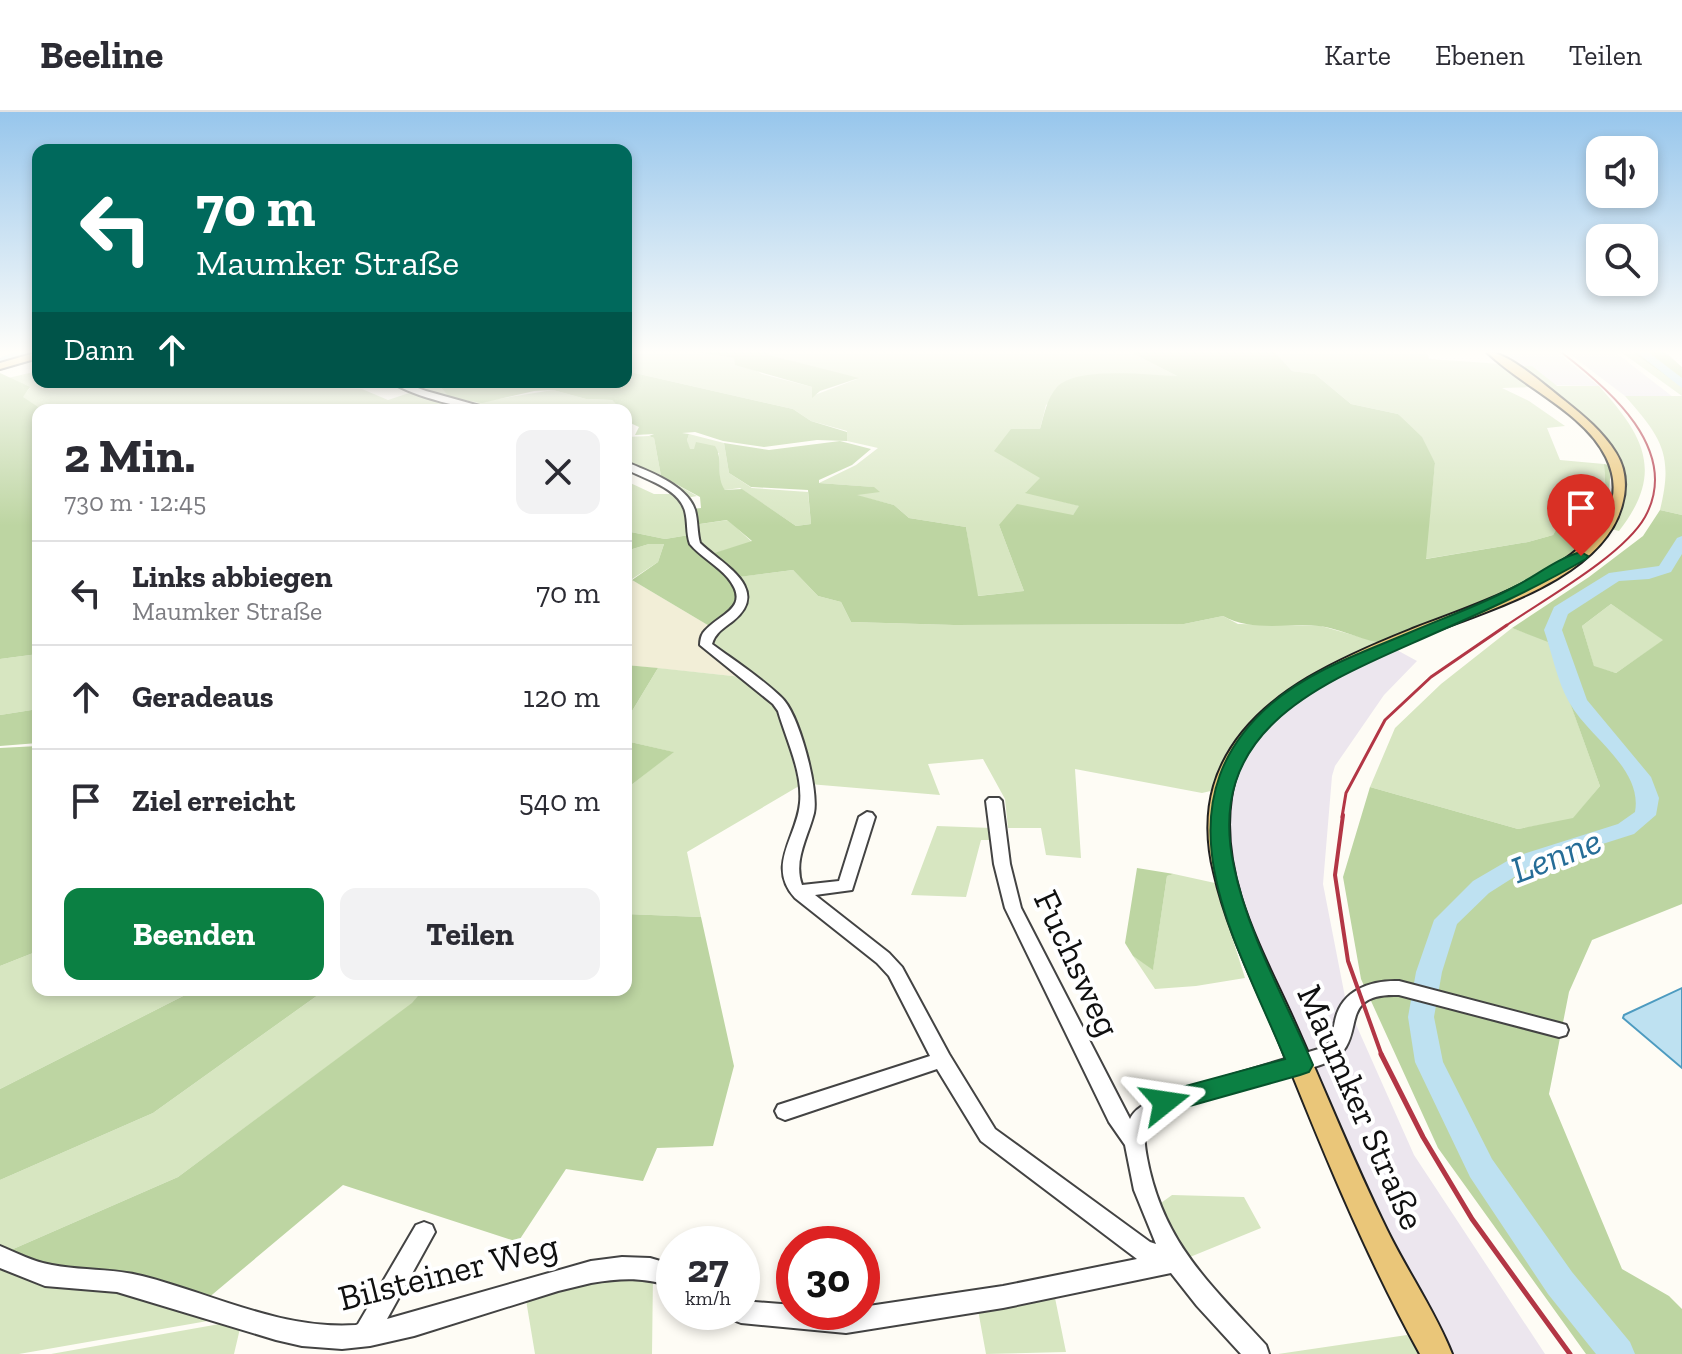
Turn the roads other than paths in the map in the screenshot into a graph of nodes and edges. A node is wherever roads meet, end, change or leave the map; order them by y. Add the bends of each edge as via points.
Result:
1 (1565, 410) edge
2 (632, 468) edge
3 (994, 801) dead end
4 (867, 817) dead end
5 (801, 894) junction
6 (1559, 1030) dead end
7 (942, 1060) junction
8 (1300, 1065) junction
9 (785, 1111) dead end
10 (1133, 1140) junction
11 (424, 1232) dead end
12 (0, 1257) edge
13 (1177, 1261) junction
14 (656, 1268) edge
15 (760, 1314) edge
16 (366, 1334) junction
17 (1257, 1354) edge
18 (1437, 1354) edge

1 - 8 main road, Maumker Straße via 1590,430 1616,464 1616,499 1605,531 1556,572 1291,696 1240,749 1221,797 1219,834 1228,885
2 - 5 street via 685,501 695,544 738,582 739,610 708,635 706,645 783,705 807,794 791,871
3 - 10 street, Fuchsweg via 1013,908 1116,1116
4 - 5 street via 846,886
5 - 7 street via 896,972
6 - 8 street via 1379,987 1347,1011 1340,1044 1332,1053
7 - 9 street
7 - 13 street via 997,1144 1144,1251
8 - 10 street via 1165,1102 1139,1120
8 - 18 main road, Maumker Straße via 1366,1218
10 - 13 street, Fuchsweg via 1138,1168
11 - 16 street
12 - 16 street, Bilsteiner Weg via 45,1275 116,1281 294,1333 330,1338
13 - 15 street via 1003,1297 846,1321
13 - 17 street, Fuchsweg
14 - 16 street, Bilsteiner Weg via 588,1274

